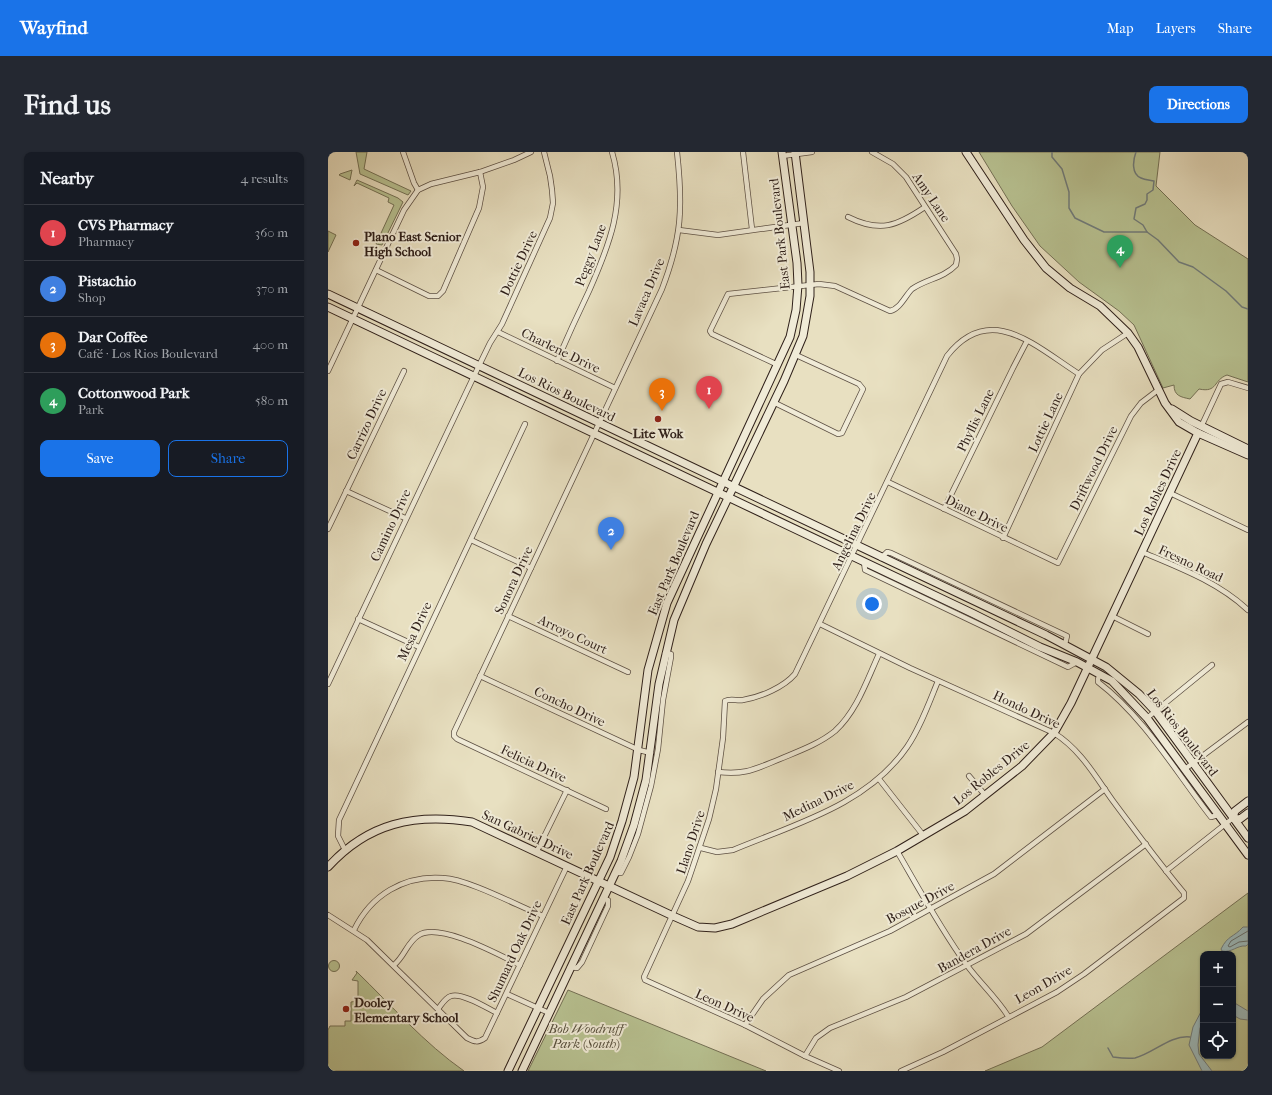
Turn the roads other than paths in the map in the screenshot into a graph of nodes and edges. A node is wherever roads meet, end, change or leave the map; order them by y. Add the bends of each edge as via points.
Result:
1 (403, 152) edge
2 (531, 152) edge
3 (544, 152) edge
4 (612, 152) edge
5 (677, 152) edge
6 (743, 152) edge
7 (812, 152) edge
8 (872, 152) edge
9 (966, 152) edge
10 (795, 153) edge
11 (782, 154) edge
12 (480, 172) junction
13 (418, 190) junction
14 (925, 207) junction
15 (848, 217) dead end
16 (804, 223) junction
17 (791, 224) junction
18 (752, 229) junction
19 (680, 230) junction
20 (376, 270) junction
21 (811, 283) junction
22 (798, 286) junction
23 (328, 294) edge
24 (328, 307) edge
25 (358, 308) junction
26 (353, 319) junction
27 (498, 332) junction
28 (1128, 333) junction
29 (1027, 342) junction
30 (796, 355) junction
31 (557, 361) junction
32 (479, 365) junction
33 (778, 365) junction
34 (328, 371) edge
35 (404, 371) dead end
36 (1079, 374) junction
37 (474, 376) junction
38 (615, 388) junction
39 (1248, 388) edge
40 (1158, 390) junction
41 (763, 398) junction
42 (773, 402) junction
43 (599, 423) junction
44 (525, 424) dead end
45 (1200, 430) junction
46 (595, 433) junction
47 (650, 447) junction
48 (1248, 450) edge
49 (1248, 455) edge
50 (645, 458) junction
51 (723, 481) junction
52 (888, 482) junction
53 (734, 487) junction
54 (346, 491) junction
55 (718, 493) junction
56 (1170, 493) junction
57 (728, 498) junction
58 (944, 509) junction
59 (405, 518) junction
60 (803, 520) junction
61 (328, 529) edge
62 (797, 529) junction
63 (1248, 530) edge
64 (1003, 538) junction
65 (470, 540) junction
66 (857, 546) junction
67 (1142, 552) junction
68 (853, 556) junction
69 (1058, 563) joint
70 (531, 568) junction
71 (667, 602) junction
72 (678, 606) junction
73 (1248, 610) edge
74 (508, 616) junction
75 (1112, 616) junction
76 (358, 619) junction
77 (820, 624) junction
78 (1148, 634) dead end
79 (419, 647) junction
80 (665, 653) junction
81 (879, 654) junction
82 (1092, 658) junction
83 (1212, 665) dead end
84 (1088, 668) junction
85 (628, 672) dead end
86 (1100, 674) junction
87 (480, 676) junction
88 (938, 681) junction
89 (328, 684) edge
90 (725, 701) joint
91 (1155, 711) junction
92 (1147, 718) junction
93 (1248, 722) edge
94 (1054, 733) junction
95 (454, 736) joint
96 (639, 750) junction
97 (651, 753) junction
98 (1193, 764) junction
99 (1185, 769) junction
100 (718, 772) junction
101 (969, 776) dead end
102 (880, 779) junction
103 (567, 790) junction
104 (1105, 790) junction
105 (985, 795) junction
106 (1248, 801) edge
107 (606, 809) dead end
108 (1248, 813) edge
109 (1218, 815) junction
110 (1233, 818) junction
111 (1225, 824) junction
112 (923, 835) junction
113 (1248, 838) edge
114 (1146, 844) junction
115 (701, 848) junction
116 (346, 850) junction
117 (537, 851) junction
118 (897, 851) junction
119 (1248, 855) edge
120 (567, 866) junction
121 (328, 867) edge
122 (1166, 871) junction
123 (615, 873) junction
124 (598, 880) junction
125 (609, 885) junction
126 (1184, 898) joint
127 (930, 910) junction
128 (328, 915) edge
129 (543, 916) junction
130 (673, 916) junction
131 (354, 930) junction
132 (520, 964) junction
133 (394, 965) junction
134 (967, 965) junction
135 (644, 980) joint
136 (507, 994) junction
137 (438, 1008) junction
138 (538, 1008) junction
139 (498, 1013) junction
140 (549, 1013) junction
141 (1008, 1016) junction
142 (745, 1026) junction
143 (805, 1056) junction
144 (508, 1071) edge
145 (522, 1071) edge
146 (839, 1071) edge
147 (901, 1071) edge

1 - 13 street
2 - 12 street
3 - 27 street, Dottie Drive via 552,190 550,218
4 - 31 street, Peggy Lane via 618,189 614,226 601,264
5 - 19 street, Lavaca Drive via 681,184
6 - 18 street
7 - 10 street
8 - 14 street, Amy Lane via 902,172
9 - 28 main road via 1024,240 1046,268 1070,288 1100,306
10 - 11 street
10 - 16 main road, East Park Boulevard
11 - 17 main road, East Park Boulevard
12 - 13 street via 431,184
12 - 20 street via 483,187 479,208 443,291 438,296 429,296
13 - 20 street via 404,210
14 - 15 street via 905,220 887,226 866,224
14 - 21 street, Amy Lane via 956,254 956,265 945,274 913,289 895,309 890,311 835,286
16 - 17 street
16 - 21 main road, East Park Boulevard
17 - 18 street
17 - 22 main road, East Park Boulevard
18 - 19 street via 718,235
19 - 38 street, Lavaca Drive via 662,288
20 - 25 street
21 - 22 street
21 - 30 main road, East Park Boulevard via 808,316
22 - 33 main road, East Park Boulevard via 793,325
22 - 33 street via 728,294 710,331
23 - 25 main road, Los Rios Boulevard
24 - 26 main road, Los Rios Boulevard
25 - 26 street
25 - 32 main road, Los Rios Boulevard
26 - 34 street
26 - 37 main road, Los Rios Boulevard
27 - 31 street, Charlene Drive
27 - 32 street, Dottie Drive
28 - 36 street, Lottie Lane via 1102,350
28 - 40 main road via 1138,347
29 - 36 street
29 - 52 street, Angelina Drive via 1014,334 993,330 971,334 961,340 947,356
29 - 58 street, Phyllis Lane
30 - 42 main road, East Park Boulevard
30 - 42 street via 859,384 863,389 842,434
31 - 38 street, Charlene Drive
32 - 37 street, Dottie Drive
32 - 43 main road, Los Rios Boulevard
33 - 41 main road, East Park Boulevard
35 - 54 street, Carrizo Drive
36 - 64 street, Lottie Lane
37 - 46 main road, Los Rios Boulevard
37 - 59 street, Camino Drive
38 - 43 street, Lavaca Drive
39 - 45 street, Los Robles Drive via 1228,382 1221,384
40 - 45 main road via 1179,422
40 - 69 street, Driftwood Drive via 1141,403 1131,416
41 - 42 main road
41 - 51 main road, East Park Boulevard
42 - 53 main road, East Park Boulevard
43 - 46 street, Lavaca Drive
43 - 47 main road, Los Rios Boulevard
44 - 65 street, Mesa Drive
45 - 48 main road
45 - 49 main road
45 - 56 main road, Los Robles Drive
46 - 50 main road, Los Rios Boulevard
46 - 70 street, Sonora Drive
47 - 50 main road
47 - 51 main road, Los Rios Boulevard
50 - 55 main road, Los Rios Boulevard
51 - 53 main road, Los Rios Boulevard
51 - 55 main road, East Park Boulevard
52 - 58 street, Diane Drive
52 - 66 street, Angelina Drive
53 - 57 main road, East Park Boulevard
53 - 60 main road, Los Rios Boulevard
54 - 59 street
54 - 61 street, Carrizo Drive
55 - 57 main road, Los Rios Boulevard
55 - 71 main road, East Park Boulevard
56 - 63 street
56 - 67 main road, Los Robles Drive
57 - 62 main road, Los Rios Boulevard
57 - 72 main road, East Park Boulevard
58 - 64 street, Diane Drive
59 - 76 street, Camino Drive
60 - 62 main road
60 - 66 main road, Los Rios Boulevard
62 - 68 main road, Los Rios Boulevard
64 - 69 street, Diane Drive
65 - 70 street
65 - 79 street, Mesa Drive
66 - 68 street, Angelina Drive
66 - 82 main road, Los Rios Boulevard
67 - 73 street, Fresno Road via 1210,582 1227,592
67 - 75 main road, Los Robles Drive
68 - 77 street, Angelina Drive
68 - 84 main road, Los Rios Boulevard
70 - 74 street, Sonora Drive
71 - 72 main road
71 - 96 main road, East Park Boulevard via 648,670
72 - 80 main road, East Park Boulevard
74 - 85 street, Arroyo Court
74 - 87 street, Sonora Drive
75 - 78 street
75 - 82 main road, Los Robles Drive
76 - 79 street
76 - 89 street, Camino Drive
77 - 81 street, Hondo Drive
77 - 90 street, Angelina Drive via 795,674 784,685 744,700
79 - 116 street, Mesa Drive via 339,820 338,836
80 - 97 main road, East Park Boulevard
80 - 123 street, East Park Boulevard via 671,654 671,657 651,786 629,857 621,873
81 - 88 street, Hondo Drive
81 - 100 street via 853,709 828,735 810,746 753,770 743,773
82 - 84 main road, Los Robles Drive
82 - 91 main road, Los Rios Boulevard via 1126,683
83 - 91 street
84 - 86 main road, Los Rios Boulevard
84 - 94 main road, Los Robles Drive
86 - 92 main road, Los Rios Boulevard via 1126,695
86 - 109 street, Los Rios Boulevard via 1098,682 1134,713 1212,817
87 - 95 street, Sonora Drive
87 - 96 street, Concho Drive
88 - 94 street, Hondo Drive
88 - 102 street, Medina Drive via 907,747
90 - 100 street, Llano Drive
91 - 92 street
91 - 98 main road, Los Rios Boulevard
92 - 99 main road, Los Rios Boulevard
93 - 98 street
94 - 104 street, Hondo Drive via 1085,759
94 - 105 main road, Los Robles Drive via 1022,766
95 - 103 street, Felicia Drive
96 - 97 street, Concho Drive
96 - 124 main road, East Park Boulevard via 624,816 610,857
97 - 123 main road, East Park Boulevard via 640,808
98 - 99 street
98 - 110 main road, Los Rios Boulevard
99 - 109 main road, Los Rios Boulevard
100 - 115 street, Llano Drive
101 - 105 street
102 - 112 street
102 - 115 street, Medina Drive via 836,807 733,850 717,852
103 - 107 street, Felicia Drive
103 - 117 street
104 - 114 street, Hondo Drive
104 - 127 street, Bosque Drive via 1010,864
105 - 112 main road, Los Robles Drive via 965,811
106 - 110 main road via 1235,811
108 - 110 main road via 1240,819
109 - 111 main road, Los Rios Boulevard
110 - 111 street
110 - 113 main road, Los Rios Boulevard
111 - 119 main road, Los Rios Boulevard
111 - 122 street
112 - 118 main road, Los Robles Drive
114 - 122 street, Hondo Drive
114 - 134 street, Bandera Drive via 1026,934
115 - 130 street, Llano Drive
116 - 117 main road, San Gabriel Drive via 386,826 436,817 472,822
116 - 121 main road, San Gabriel Drive
117 - 120 main road, San Gabriel Drive
118 - 127 street
118 - 130 main road, Los Robles Drive via 869,866 732,924 707,929
120 - 124 main road, San Gabriel Drive
120 - 129 street, Shumard Oak Drive
122 - 126 street, Hondo Drive via 1184,893
123 - 125 main road, East Park Boulevard
124 - 125 main road, San Gabriel Drive
124 - 138 main road, East Park Boulevard
125 - 130 main road, Los Robles Drive
125 - 140 main road, East Park Boulevard
126 - 141 street, Leon Drive via 1084,974 1057,992
127 - 134 street
127 - 142 street, Bosque Drive via 890,931 789,975 763,999
128 - 131 street
129 - 131 street via 459,881 429,878 405,883 382,894 364,912
129 - 132 street, Shumard Oak Drive
130 - 135 street, Llano Drive
131 - 133 street
132 - 133 street via 450,934 428,931 408,944
132 - 136 street, Shumard Oak Drive
133 - 137 street
134 - 141 street via 990,990
134 - 143 street, Bandera Drive via 906,997 830,1028 816,1038
135 - 142 street, Leon Drive
136 - 138 street
136 - 139 street, Shumard Oak Drive
137 - 139 street via 446,999 455,995 463,996
137 - 139 street, Shumard Oak Drive via 467,1038 478,1042 485,1038
138 - 140 street
138 - 144 main road, East Park Boulevard
140 - 145 main road, East Park Boulevard
141 - 147 street, Leon Drive via 949,1049
142 - 143 street, Leon Drive
143 - 146 street, Leon Drive

